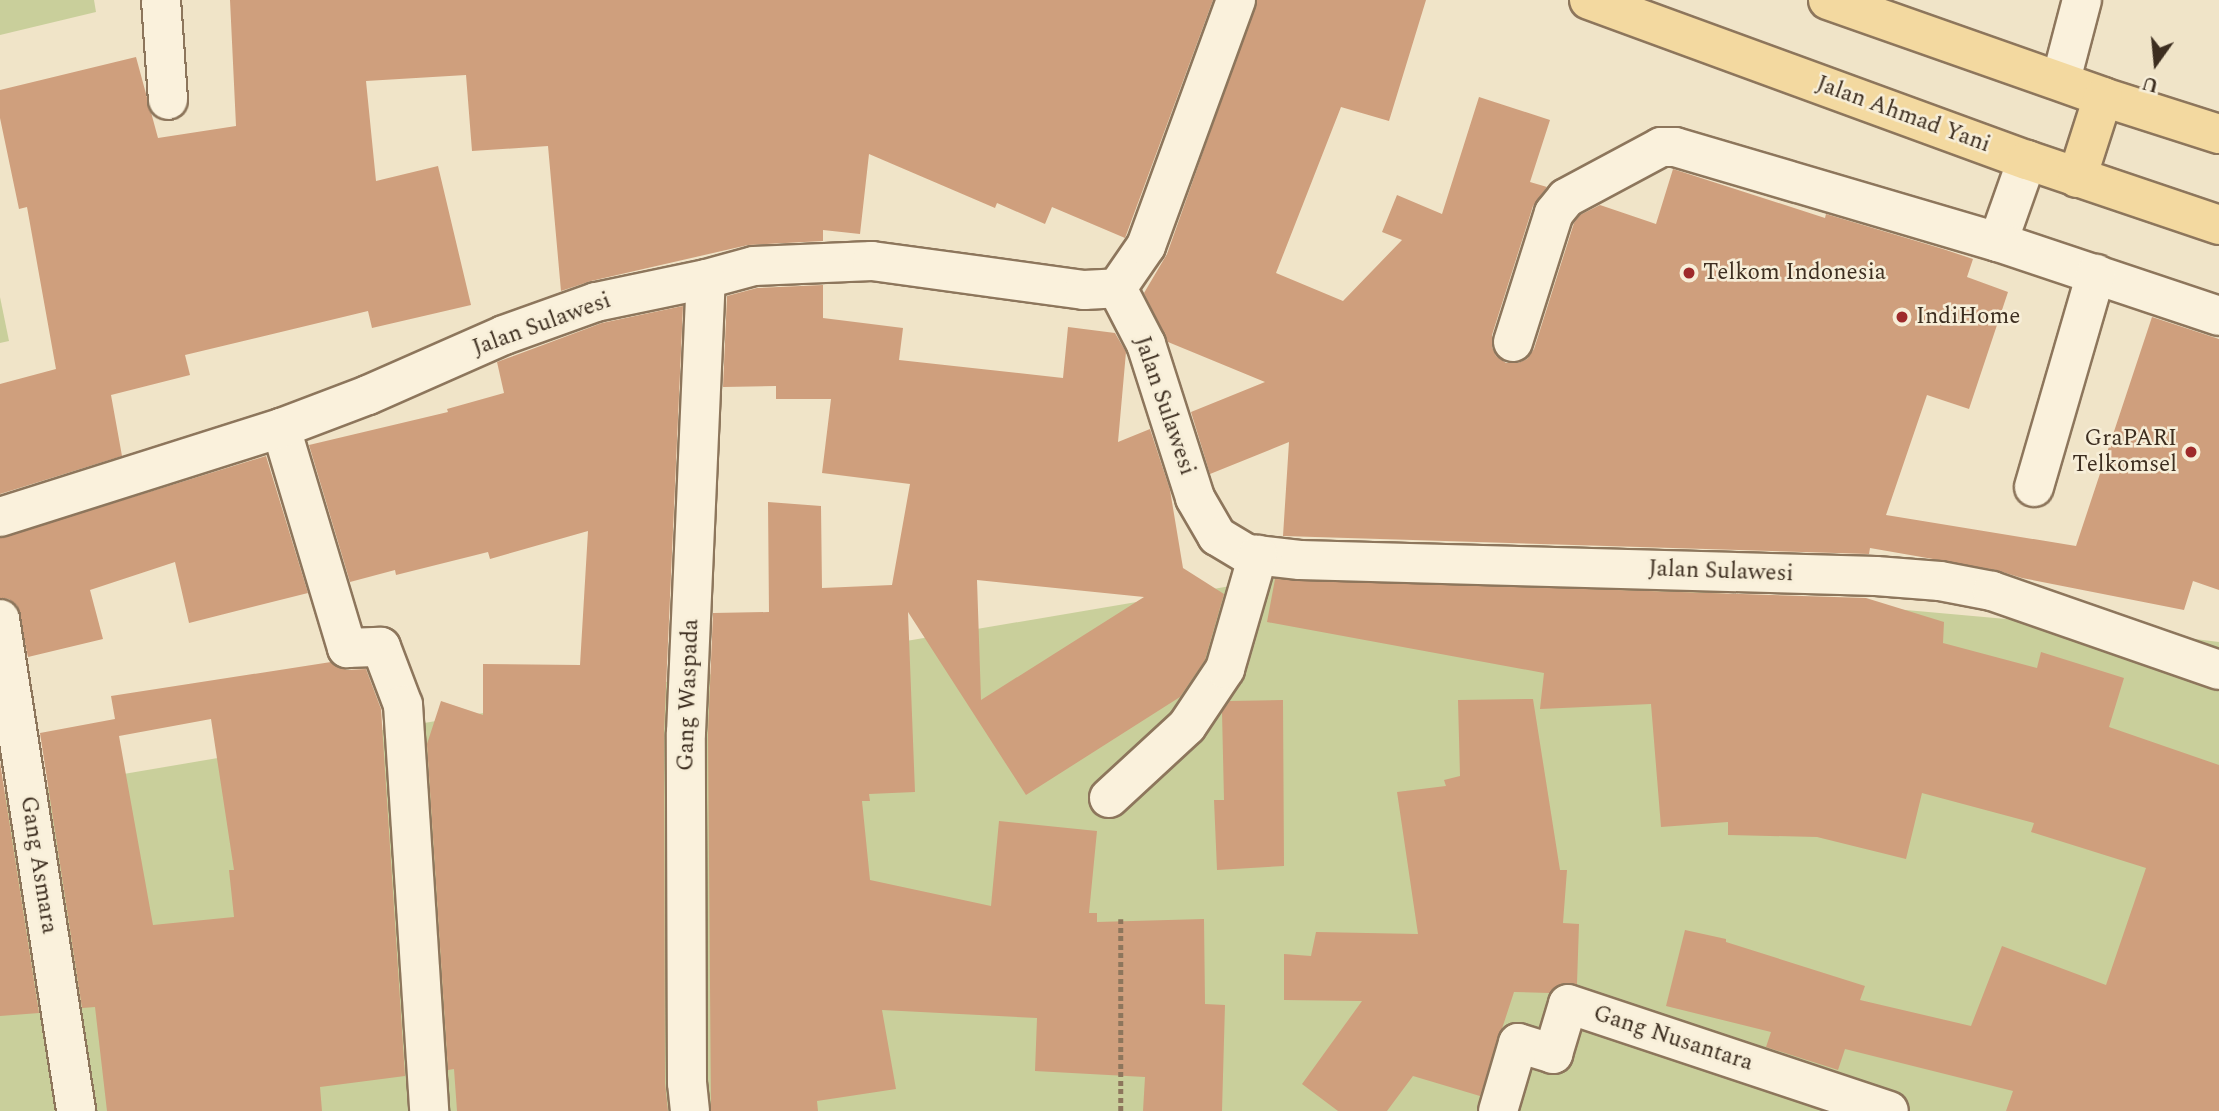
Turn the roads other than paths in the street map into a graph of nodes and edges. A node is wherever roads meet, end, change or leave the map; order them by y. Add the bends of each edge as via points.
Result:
1 (161, 0) edge
2 (1236, 0) edge
3 (1589, 0) edge
4 (1828, 0) edge
5 (2082, 0) edge
6 (2061, 80) junction
7 (2103, 97) junction
8 (168, 100) dead end
9 (2219, 134) edge
10 (2027, 160) junction
11 (2077, 178) junction
12 (2219, 225) edge
13 (1998, 242) junction
14 (2096, 274) junction
15 (706, 279) junction
16 (1117, 288) junction
17 (2219, 316) edge
18 (1513, 342) dead end
19 (281, 428) junction
20 (2034, 487) dead end
21 (0, 517) edge
22 (1258, 555) junction
23 (0, 619) edge
24 (2219, 670) edge
25 (1109, 798) dead end
26 (76, 1111) edge
27 (429, 1111) edge
28 (690, 1111) edge
29 (1498, 1111) edge
30 (1889, 1111) edge

1 - 8 street
2 - 16 street via 1146,247
3 - 10 main road, Jalan Ahmad Yani
4 - 6 main road
5 - 6 street
6 - 7 main road
7 - 9 main road
7 - 11 main road
10 - 11 main road, Jalan Ahmad Yani
10 - 13 street
11 - 12 main road, Jalan Ahmad Yani
13 - 14 street
13 - 18 street via 1675,147 1661,147 1566,198 1554,213
14 - 17 street
14 - 20 street
15 - 16 street, Jalan Sulawesi via 754,266 872,261 1084,290
15 - 19 street, Jalan Sulawesi via 596,302 504,335
15 - 28 street, Gang Waspada via 686,733
16 - 22 street, Jalan Sulawesi via 1146,344 1195,498 1217,536 1247,554
19 - 21 street, Jalan Sulawesi
19 - 27 street via 347,648 381,647 403,705
22 - 24 street, Jalan Sulawesi via 1300,561 1940,581 1992,591
22 - 25 street via 1224,669 1187,726
23 - 26 street, Gang Asmara
29 - 30 street, Gang Nusantara via 1518,1043 1553,1054 1568,1004

